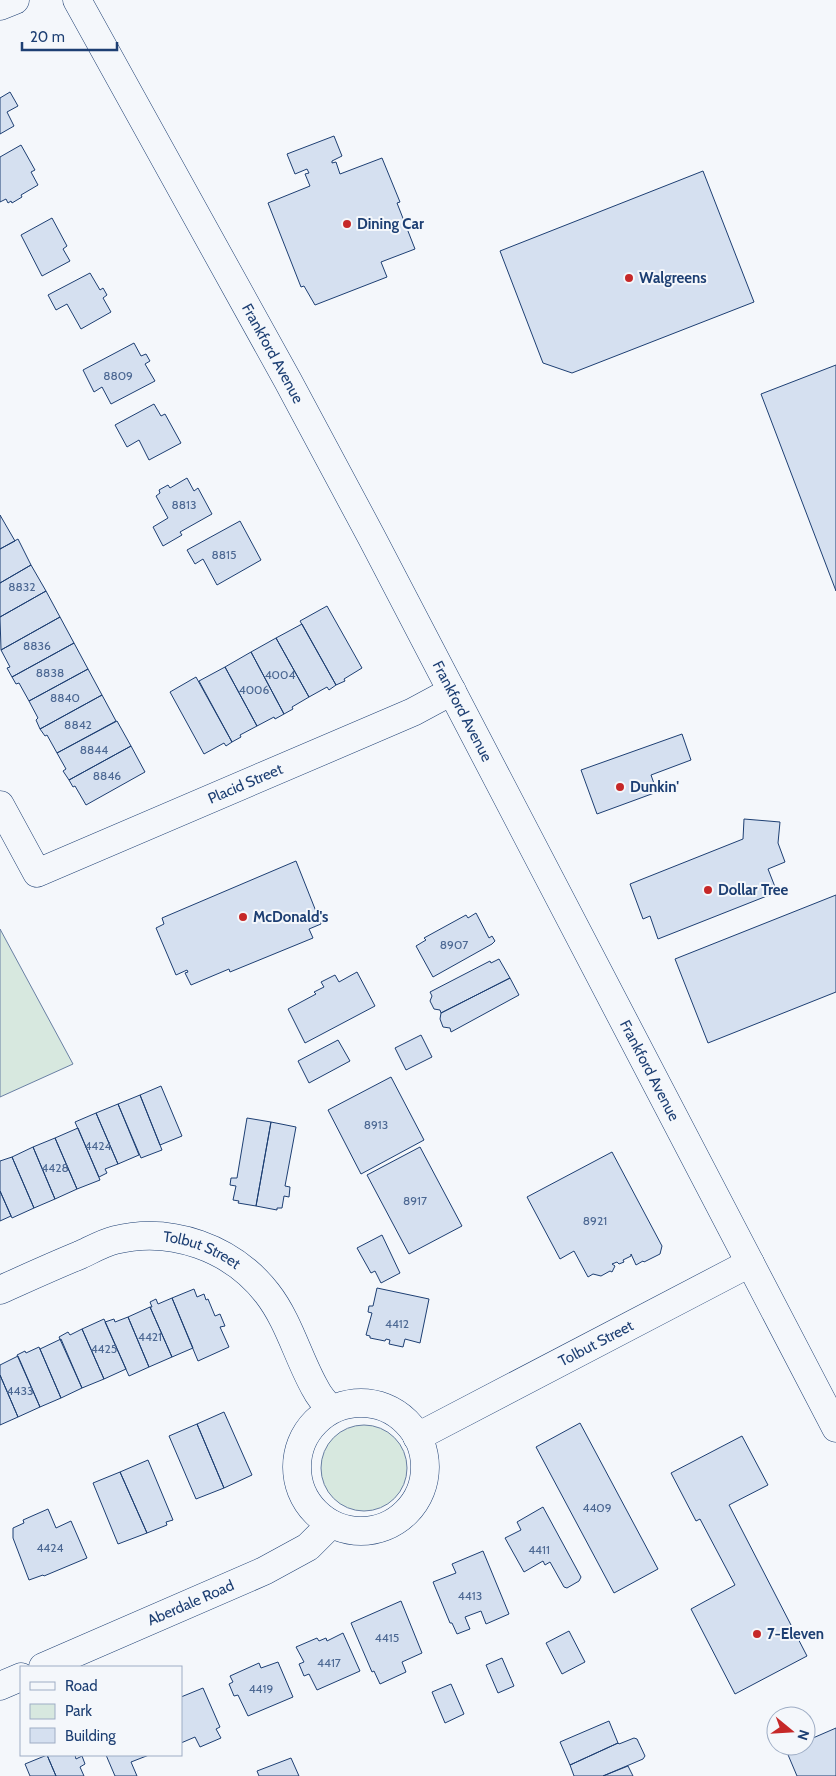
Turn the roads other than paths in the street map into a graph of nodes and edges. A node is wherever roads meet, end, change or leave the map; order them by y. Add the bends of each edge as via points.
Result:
1 (15, 0) edge
2 (77, 0) edge
3 (0, 6) edge
4 (452, 691) junction
5 (0, 805) edge
6 (750, 1263) junction
7 (0, 1290) edge
8 (331, 1409) junction
9 (836, 1428) edge
10 (417, 1437) junction
11 (330, 1524) junction
12 (45, 1666) edge
13 (20, 1677) edge
14 (0, 1686) edge

1 - 3 street
2 - 4 street, Frankford Avenue via 288,381
4 - 5 street, Placid Street via 413,712 38,873
4 - 6 street, Frankford Avenue
6 - 9 street, Frankford Avenue
6 - 10 street, Tolbut Street
7 - 8 street, Tolbut Street via 114,1240 164,1236 198,1244 237,1263 268,1293 315,1389
8 - 10 street via 355,1403 380,1405 402,1418
8 - 11 street via 305,1434 296,1467 305,1501
10 - 11 street via 424,1459 423,1482 413,1504 397,1520 376,1530 353,1531
11 - 12 street, Aberdale Road via 308,1547 264,1571
13 - 14 street

